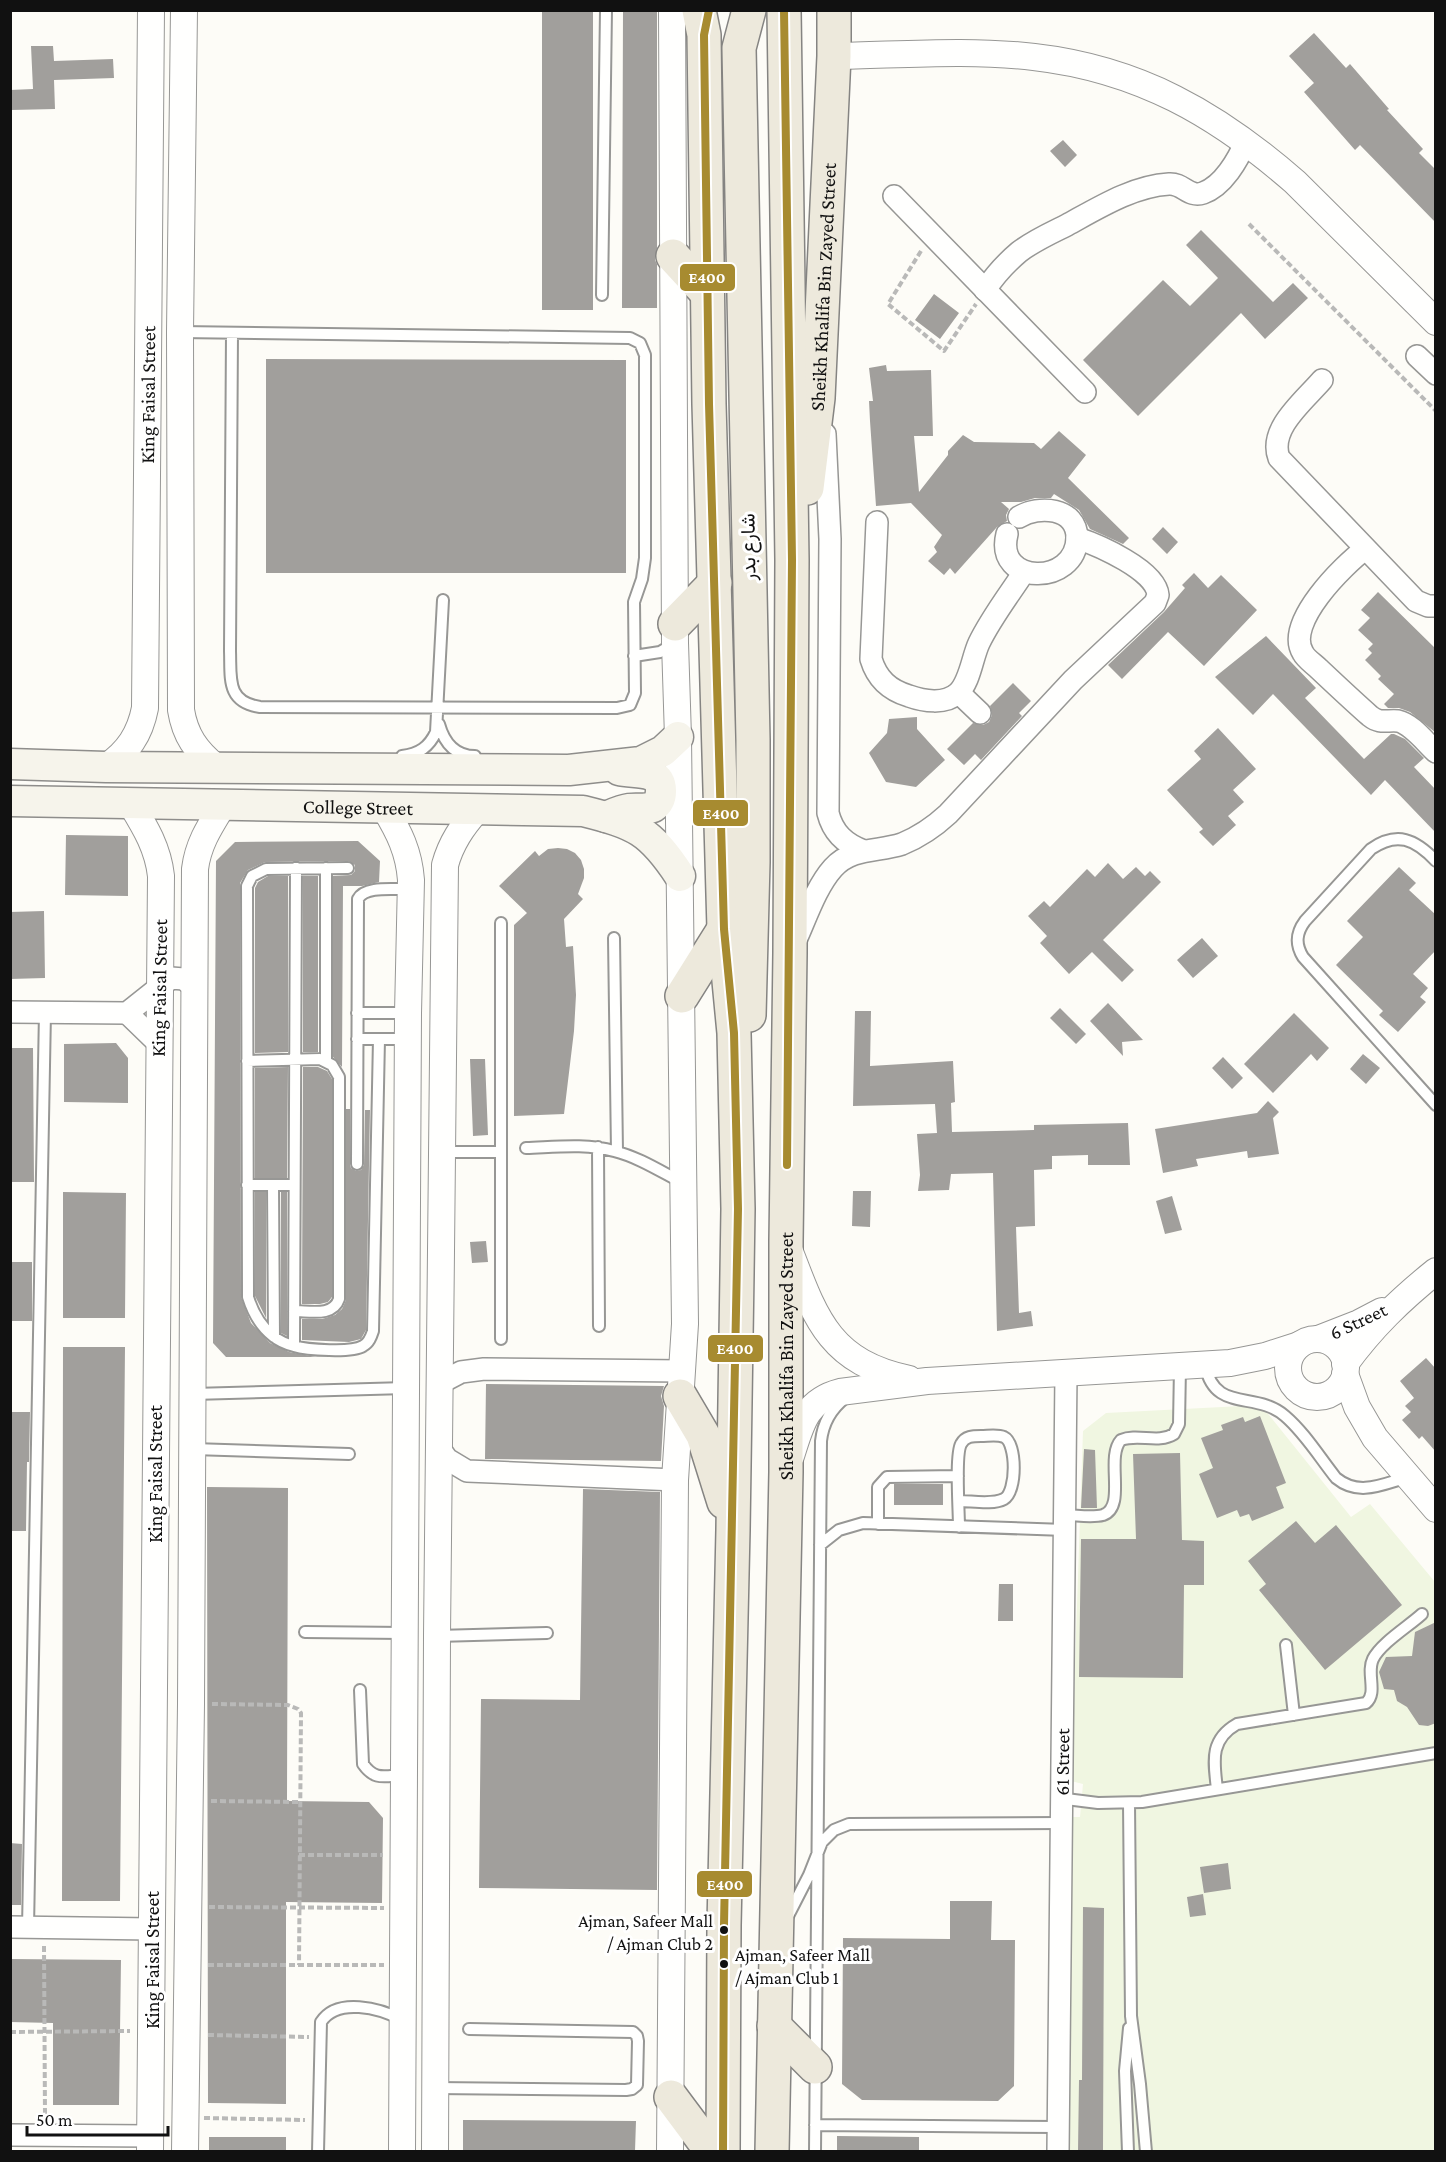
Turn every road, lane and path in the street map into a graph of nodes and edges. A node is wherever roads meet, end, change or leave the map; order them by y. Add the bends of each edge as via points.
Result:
1 (151, 10) edge
2 (184, 10) edge
3 (606, 10) edge
4 (672, 10) edge
5 (738, 10) edge
6 (749, 10) edge
7 (784, 10) edge
8 (834, 10) edge
9 (704, 19) edge
10 (739, 48) junction
11 (834, 56) junction
12 (1246, 141) junction
13 (894, 196) dead end
14 (1249, 224) dead end
15 (931, 235) junction
16 (673, 255) junction
17 (985, 290) junction
18 (707, 293) junction
19 (602, 295) dead end
20 (1436, 322) edge
21 (180, 332) junction
22 (232, 333) junction
23 (1417, 356) dead end
24 (819, 363) junction
25 (1436, 374) edge
26 (1322, 380) dead end
27 (1085, 392) dead end
28 (1436, 411) edge
29 (877, 522) dead end
30 (1077, 538) junction
31 (1365, 549) junction
32 (792, 560) junction
33 (1024, 572) junction
34 (715, 583) junction
35 (442, 600) dead end
36 (146, 605) junction
37 (182, 606) junction
38 (1436, 606) edge
39 (675, 634) junction
40 (634, 656) junction
41 (959, 693) junction
42 (439, 707) junction
43 (980, 713) dead end
44 (438, 723) junction
45 (678, 737) junction
46 (1436, 752) edge
47 (394, 756) dead end
48 (491, 756) dead end
49 (362, 757) dead end
50 (10, 764) edge
51 (106, 767) junction
52 (216, 767) junction
53 (609, 767) junction
54 (322, 769) junction
55 (10, 801) edge
56 (130, 804) junction
57 (224, 806) junction
58 (385, 809) junction
59 (477, 810) junction
60 (606, 817) junction
61 (864, 850) junction
62 (1436, 861) edge
63 (296, 868) junction
64 (326, 868) junction
65 (348, 868) dead end
66 (680, 876) junction
67 (411, 889) junction
68 (501, 923) dead end
69 (724, 929) junction
70 (614, 938) dead end
71 (790, 953) junction
72 (159, 987) junction
73 (195, 987) junction
74 (682, 996) junction
75 (443, 1010) junction
76 (10, 1012) edge
77 (45, 1012) junction
78 (127, 1013) junction
79 (357, 1013) junction
80 (408, 1013) junction
81 (357, 1039) junction
82 (379, 1039) junction
83 (408, 1039) junction
84 (158, 1043) junction
85 (295, 1060) junction
86 (247, 1061) junction
87 (326, 1061) junction
88 (735, 1084) junction
89 (1436, 1106) edge
90 (598, 1147) junction
91 (526, 1148) dead end
92 (617, 1151) junction
93 (443, 1152) junction
94 (500, 1152) junction
95 (357, 1164) dead end
96 (684, 1184) junction
97 (248, 1185) junction
98 (273, 1185) junction
99 (294, 1185) junction
100 (786, 1241) junction
101 (1436, 1271) edge
102 (1398, 1302) junction
103 (294, 1311) junction
104 (599, 1326) dead end
105 (274, 1337) junction
106 (501, 1339) dead end
107 (1308, 1342) junction
108 (294, 1346) junction
109 (1205, 1364) junction
110 (1345, 1369) junction
111 (1066, 1373) junction
112 (927, 1381) junction
113 (440, 1383) junction
114 (682, 1384) junction
115 (406, 1388) junction
116 (862, 1388) junction
117 (1304, 1392) junction
118 (192, 1394) junction
119 (1375, 1438) junction
120 (192, 1449) junction
121 (440, 1449) junction
122 (349, 1454) dead end
123 (786, 1472) junction
124 (958, 1476) junction
125 (1408, 1477) junction
126 (675, 1480) junction
127 (958, 1502) junction
128 (1436, 1509) edge
129 (1065, 1522) junction
130 (878, 1524) junction
131 (959, 1527) junction
132 (733, 1530) junction
133 (820, 1545) junction
134 (1422, 1614) dead end
135 (305, 1632) dead end
136 (404, 1633) junction
137 (547, 1633) dead end
138 (437, 1636) junction
139 (1286, 1645) dead end
140 (360, 1690) dead end
141 (191, 1704) junction
142 (1294, 1715) junction
143 (1436, 1753) edge
144 (404, 1775) junction
145 (1217, 1789) junction
146 (1062, 1796) junction
147 (189, 1800) junction
148 (300, 1802) junction
149 (1129, 1803) junction
150 (1062, 1823) junction
151 (299, 1855) junction
152 (403, 1855) junction
153 (816, 1857) junction
154 (187, 1906) junction
155 (299, 1907) junction
156 (403, 1908) junction
157 (27, 1927) edge
158 (152, 1929) junction
159 (776, 1934) junction
160 (187, 1965) junction
161 (298, 1965) junction
162 (402, 1965) junction
163 (435, 1966) junction
164 (1131, 2016) junction
165 (402, 2020) junction
166 (774, 2026) junction
167 (469, 2029) dead end
168 (151, 2031) junction
169 (10, 2032) edge
170 (44, 2032) junction
171 (186, 2035) junction
172 (319, 2037) junction
173 (815, 2067) junction
174 (435, 2088) junction
175 (670, 2097) junction
176 (186, 2118) junction
177 (319, 2120) junction
178 (815, 2125) junction
179 (1058, 2127) junction
180 (10, 2135) edge
181 (45, 2135) junction
182 (150, 2144) edge
183 (185, 2151) edge
184 (318, 2151) edge
185 (402, 2151) edge
186 (435, 2151) edge
187 (670, 2151) edge
188 (712, 2151) edge
189 (723, 2151) edge
190 (772, 2151) edge
191 (815, 2151) edge
192 (1058, 2151) edge
193 (1128, 2151) edge
194 (1146, 2151) edge

1 - 36 street, King Faisal Street
2 - 21 street, King Faisal Street
3 - 19 lane
4 - 16 street
5 - 10 main road
6 - 10 main road, شارع بدر
7 - 32 main road, Sheikh Khalifa Bin Zayed Street
8 - 11 main road, Sheikh Khalifa Bin Zayed Street
9 - 18 main road
10 - 88 main road, شارع بدر via 753,862 750,1008
11 - 12 street via 1000,54 1066,62 1163,92 1193,106
11 - 24 main road, Sheikh Khalifa Bin Zayed Street
12 - 17 street via 1231,168 1205,193 1193,194 1169,184 1110,202 1021,251
12 - 20 street via 1296,182
13 - 15 street
14 - 28 path
15 - 17 street
15 - 17 path via 888,304 944,351
16 - 18 main road
16 - 39 street
17 - 27 street
18 - 34 main road
21 - 22 lane
21 - 37 street, King Faisal Street
22 - 40 lane via 630,338 640,343 645,354 645,558 634,602
22 - 42 lane via 232,688 246,703 260,706
23 - 25 street
24 - 32 main road, Sheikh Khalifa Bin Zayed Street via 811,467
24 - 61 street via 830,539 828,813 841,837
26 - 31 street via 1282,426 1276,450 1284,465
29 - 41 street via 870,650 874,668 885,684 914,698 942,700
30 - 33 street via 1072,555 1059,568 1042,574
30 - 33 street via 1072,523 1061,513 1039,510 1013,526 1006,540 1007,553 1013,565
30 - 61 street via 1122,558 1154,583 1158,595 1155,603 1093,660 934,827 901,844
31 - 38 street via 1416,602
31 - 46 street via 1338,573 1316,601 1302,625 1303,654 1370,717 1379,722 1404,723
32 - 71 main road, Sheikh Khalifa Bin Zayed Street
33 - 41 street via 987,628
34 - 39 main road
34 - 69 main road
35 - 42 lane
36 - 37 street via 164,615
36 - 51 street, King Faisal Street via 146,708 134,741
37 - 52 street, King Faisal Street via 182,720 192,744
39 - 40 lane via 660,652
39 - 45 street
40 - 42 lane via 634,700 624,708
41 - 43 street
42 - 44 lane
44 - 47 lane via 426,748 412,755
44 - 48 lane via 445,741 460,754
45 - 53 main road, College Street via 653,758
45 - 66 street
49 - 54 lane
50 - 51 main road, College Street
51 - 52 main road, College Street
52 - 54 main road, College Street
53 - 54 main road, College Street via 535,764
53 - 60 main road via 647,773 659,779 661,790 658,802 650,808 629,809
55 - 56 main road, College Street
56 - 57 main road, College Street
56 - 72 street, King Faisal Street via 154,844 159,861
57 - 58 main road, College Street
57 - 73 street, King Faisal Street via 203,838 196,861
58 - 59 main road, College Street
58 - 67 street via 406,847
59 - 60 main road, College Street via 583,811
59 - 75 street via 450,847 445,865
60 - 66 main road, College Street via 638,828 651,838 664,850
61 - 71 street via 843,859 828,875
62 - 89 lane via 1407,840 1379,844 1297,933 1303,957
63 - 64 lane
63 - 85 lane
63 - 86 lane via 261,870 247,886
64 - 65 lane
64 - 87 lane
66 - 74 street
67 - 79 lane via 367,891 358,899
67 - 80 street
68 - 94 lane
69 - 74 main road
69 - 88 main road
70 - 92 lane
71 - 100 main road, Sheikh Khalifa Bin Zayed Street
72 - 73 street via 177,977
72 - 78 street
72 - 84 street, King Faisal Street
73 - 118 street, King Faisal Street
74 - 96 street
75 - 80 street via 424,1001
75 - 93 street
76 - 77 street
77 - 78 street
77 - 157 lane
78 - 84 street
79 - 80 lane
79 - 81 lane
80 - 83 street
81 - 82 lane
81 - 95 lane
82 - 83 lane
82 - 108 lane via 373,1331 367,1344 357,1349
83 - 115 street
84 - 158 street, King Faisal Street
85 - 86 lane
85 - 87 lane
85 - 99 lane
86 - 97 lane
87 - 103 lane via 336,1069 340,1084 339,1299 328,1311
88 - 132 main road via 738,1209
90 - 91 lane
90 - 92 lane
90 - 104 lane
92 - 96 lane
93 - 94 lane
93 - 113 street
94 - 106 lane
96 - 114 street
97 - 98 lane
97 - 105 lane via 248,1297 257,1320
98 - 99 lane
98 - 105 lane
99 - 103 lane
100 - 112 street via 813,1310 839,1345 878,1370
100 - 123 main road, Sheikh Khalifa Bin Zayed Street
101 - 102 street, 6 Street
102 - 107 street, 6 Street via 1359,1323
102 - 110 street, 6 Street via 1370,1332
103 - 108 lane
105 - 108 lane
107 - 109 street, 6 Street via 1265,1356
107 - 110 street via 1328,1341 1336,1346
107 - 117 street via 1292,1352 1288,1370
109 - 111 street
109 - 117 street via 1257,1370
109 - 125 lane via 1210,1381 1222,1394 1235,1400 1257,1401 1285,1416 1336,1478 1350,1488 1368,1489
109 - 129 lane via 1174,1434 1121,1440 1115,1449 1111,1509 1100,1516
110 - 117 street via 1337,1389 1329,1394
110 - 119 street via 1357,1407
111 - 112 street
111 - 129 street, 61 Street
112 - 116 street
113 - 114 street via 461,1372 484,1369
113 - 121 street
114 - 126 street
114 - 132 main road via 704,1435
115 - 118 lane
115 - 136 street
116 - 123 street via 830,1394 812,1406
116 - 133 lane via 832,1410 822,1433
117 - 119 street
118 - 120 street, King Faisal Street
119 - 125 street
120 - 122 lane
120 - 141 street, King Faisal Street
121 - 126 street via 447,1459 467,1471
121 - 138 street
123 - 159 main road, Sheikh Khalifa Bin Zayed Street
124 - 127 lane
124 - 127 lane via 963,1440 998,1435 1011,1444 1010,1495 1001,1500
124 - 130 lane via 883,1479 878,1487
125 - 128 street
126 - 175 street
127 - 131 lane
129 - 131 lane
129 - 146 street, 61 Street
130 - 131 lane
130 - 133 lane via 839,1530
132 - 189 main road
133 - 153 lane
134 - 142 lane via 1374,1657 1372,1695 1366,1703
135 - 136 lane
136 - 144 street
137 - 138 lane
138 - 163 street
139 - 142 lane
140 - 144 lane via 363,1764 370,1774 379,1777
141 - 147 street, King Faisal Street
141 - 148 path via 288,1705 298,1709 302,1719
142 - 145 lane via 1237,1724 1223,1734 1214,1755
143 - 145 lane
144 - 152 street
145 - 149 lane
146 - 149 lane
146 - 150 street, 61 Street
147 - 148 path
147 - 154 street, King Faisal Street
148 - 151 path
149 - 164 lane
150 - 153 lane via 849,1824 827,1835
150 - 179 street, 61 Street
151 - 152 path
151 - 155 path
152 - 156 street
153 - 159 lane
153 - 173 lane
154 - 155 path
154 - 160 street, King Faisal Street
155 - 156 path
155 - 161 path
156 - 162 street
157 - 158 street
157 - 170 path
158 - 168 street, King Faisal Street
159 - 166 main road, Sheikh Khalifa Bin Zayed Street
160 - 161 path
160 - 171 street, King Faisal Street
161 - 162 path
162 - 163 street via 419,1976
162 - 165 street
163 - 174 street
164 - 193 lane via 1125,2071
164 - 194 lane
165 - 172 lane via 375,2010 341,2007 325,2014
165 - 185 street
166 - 173 main road
166 - 190 main road, Sheikh Khalifa Bin Zayed Street
167 - 174 lane via 633,2032 638,2042 637,2085 626,2090
168 - 170 path
168 - 182 street, King Faisal Street
169 - 170 path
170 - 181 path
171 - 172 path
171 - 176 street, King Faisal Street
172 - 177 lane
173 - 178 lane
174 - 186 street
175 - 187 street
175 - 188 main road
176 - 177 path
176 - 183 street, King Faisal Street
177 - 184 lane
178 - 179 lane
178 - 191 lane
179 - 192 street, 61 Street
180 - 181 street
181 - 182 street

